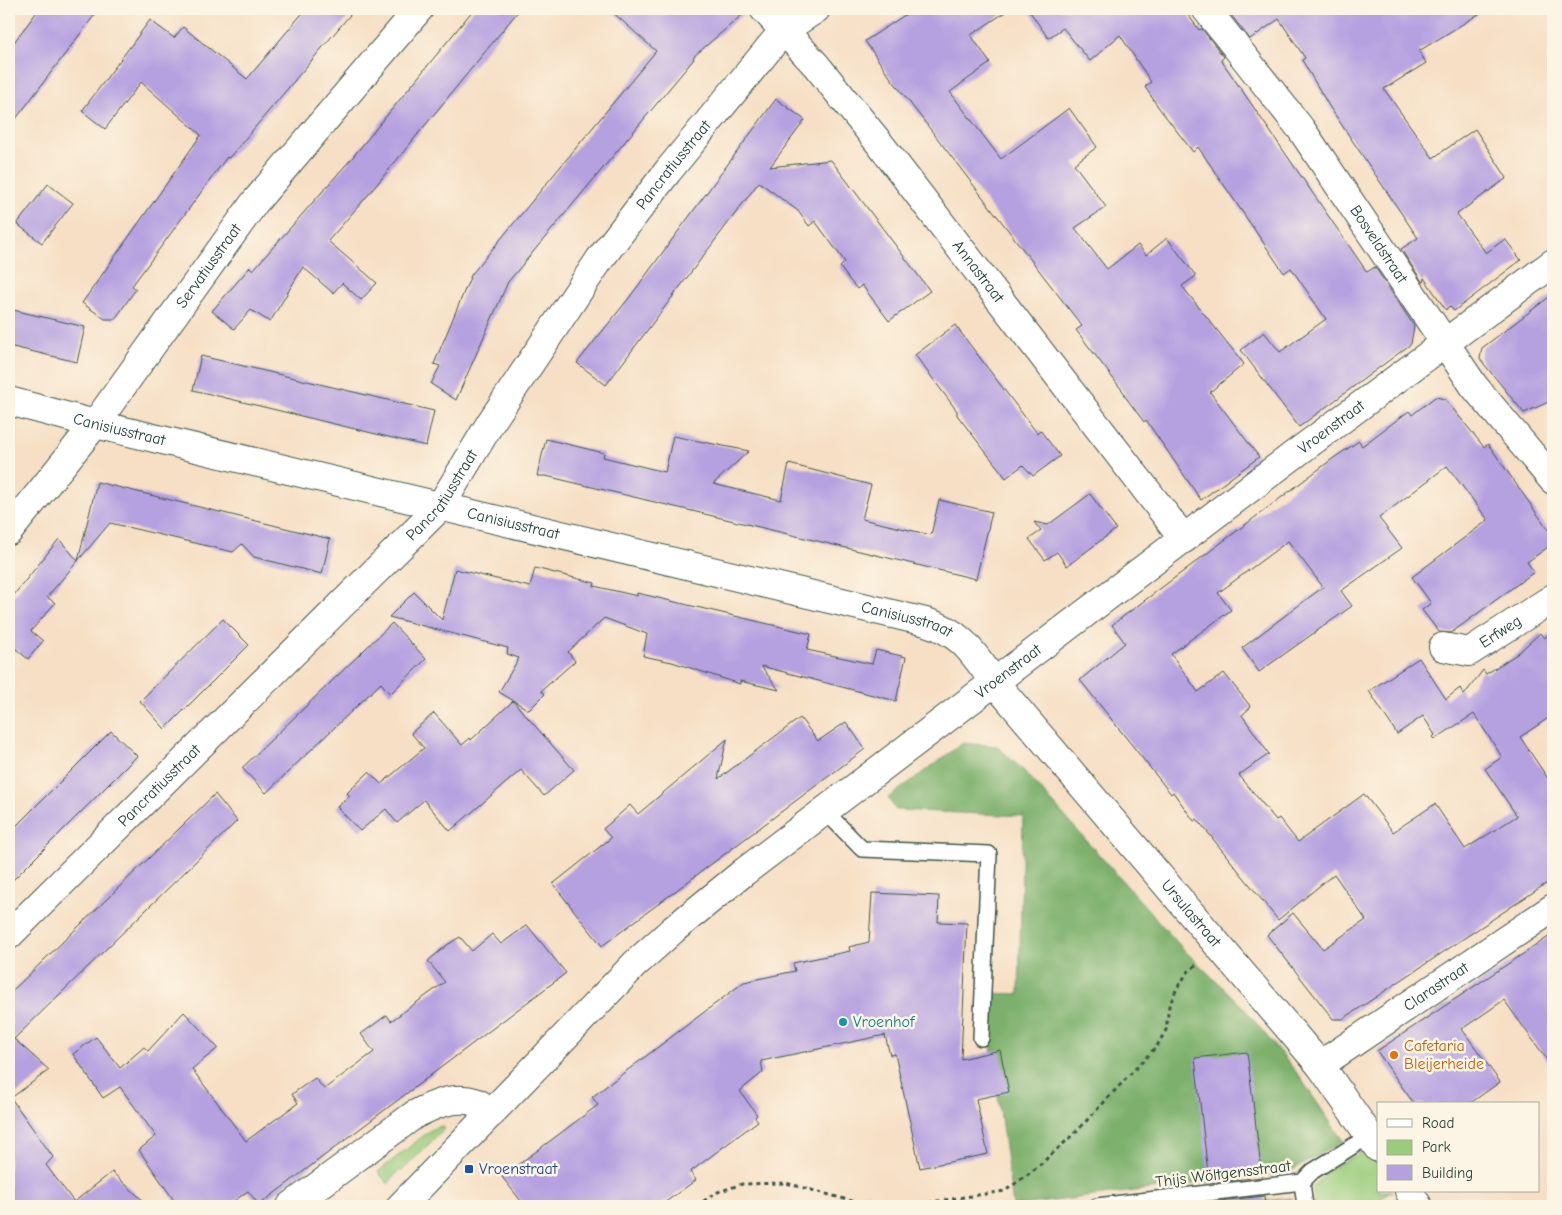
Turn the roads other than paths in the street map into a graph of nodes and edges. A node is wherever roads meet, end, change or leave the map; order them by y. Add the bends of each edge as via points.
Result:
1 (419, 9) edge
2 (764, 9) edge
3 (816, 9) edge
4 (1206, 9) edge
5 (784, 30) junction
6 (1553, 263) edge
7 (1445, 343) junction
8 (9, 401) edge
9 (95, 424) junction
10 (1553, 480) edge
11 (440, 507) junction
12 (9, 531) edge
13 (1184, 539) junction
14 (1553, 598) edge
15 (1443, 647) dead end
16 (995, 683) junction
17 (825, 811) junction
18 (1553, 908) edge
19 (9, 935) edge
20 (981, 1038) dead end
21 (1320, 1065) junction
22 (492, 1113) junction
23 (1374, 1142) edge
24 (1302, 1182) junction
25 (1410, 1192) edge
26 (291, 1206) edge
27 (402, 1206) edge
28 (1097, 1206) edge
29 (1305, 1206) edge
30 (1418, 1206) edge

1 - 9 street, Servatiusstraat via 255,202
2 - 5 street, Annastraat
3 - 5 street, Pancratiusstraat
4 - 7 street, Bosveldstraat via 1301,129
5 - 11 street, Pancratiusstraat via 600,259 490,422
5 - 13 street, Annastraat via 880,144
6 - 7 street, Vroenstraat
7 - 10 street, Bosveldstraat via 1474,386
7 - 13 street, Vroenstraat
8 - 9 street, Canisiusstraat
9 - 11 street, Canisiusstraat
9 - 12 street, Servatiusstraat
11 - 16 street, Canisiusstraat via 937,625 958,637
11 - 19 street, Pancratiusstraat
13 - 16 street, Vroenstraat
14 - 15 street, Erfweg via 1469,652
16 - 17 street, Vroenstraat
16 - 21 street, Ursulastraat
17 - 20 lane via 862,849 989,854
17 - 22 street, Vroenstraat via 737,877 635,964
18 - 21 street, Clarastraat
21 - 23 street, Ursulastraat
22 - 26 street via 475,1102 458,1100 432,1106 414,1115
22 - 27 street, Vroenstraat
23 - 24 lane, Thijs Wöltgensstraat via 1313,1171
24 - 28 lane, Thijs Wöltgensstraat
24 - 29 lane
25 - 30 street

